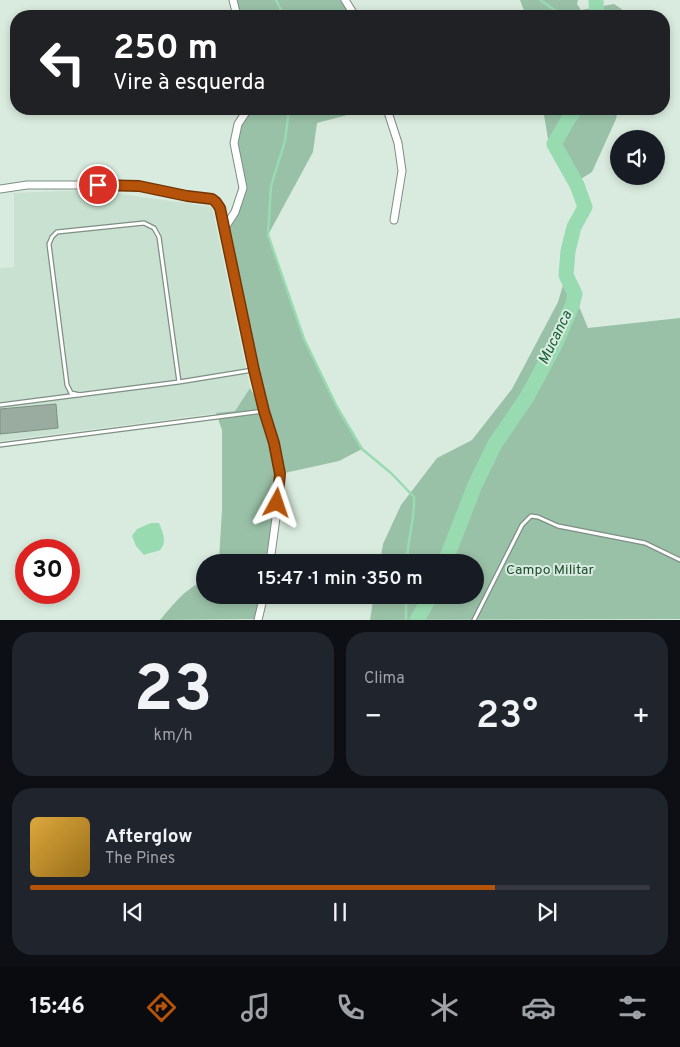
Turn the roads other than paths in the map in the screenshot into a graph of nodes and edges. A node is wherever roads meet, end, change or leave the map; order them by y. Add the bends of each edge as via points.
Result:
1 (244, 115) edge
2 (389, 115) edge
3 (0, 189) edge
4 (394, 220) dead end
5 (224, 229) junction
6 (254, 370) junction
7 (179, 382) junction
8 (80, 395) junction
9 (0, 405) edge
10 (264, 411) junction
11 (0, 445) edge
12 (271, 554) edge
13 (680, 560) edge
14 (262, 604) edge
15 (258, 620) edge
16 (474, 620) edge

1 - 5 street via 238,124 234,143 243,188 235,212
2 - 4 street via 402,171
3 - 5 street via 26,185 124,185 212,199 220,208
5 - 6 street
6 - 7 lane
6 - 10 street
7 - 8 lane
7 - 8 lane via 159,237 154,228 144,223 57,232 49,244 67,385 71,393
8 - 9 lane
10 - 11 lane
10 - 12 street via 280,474
13 - 16 lane via 645,543 558,526 538,516 530,516 522,525
14 - 15 street

